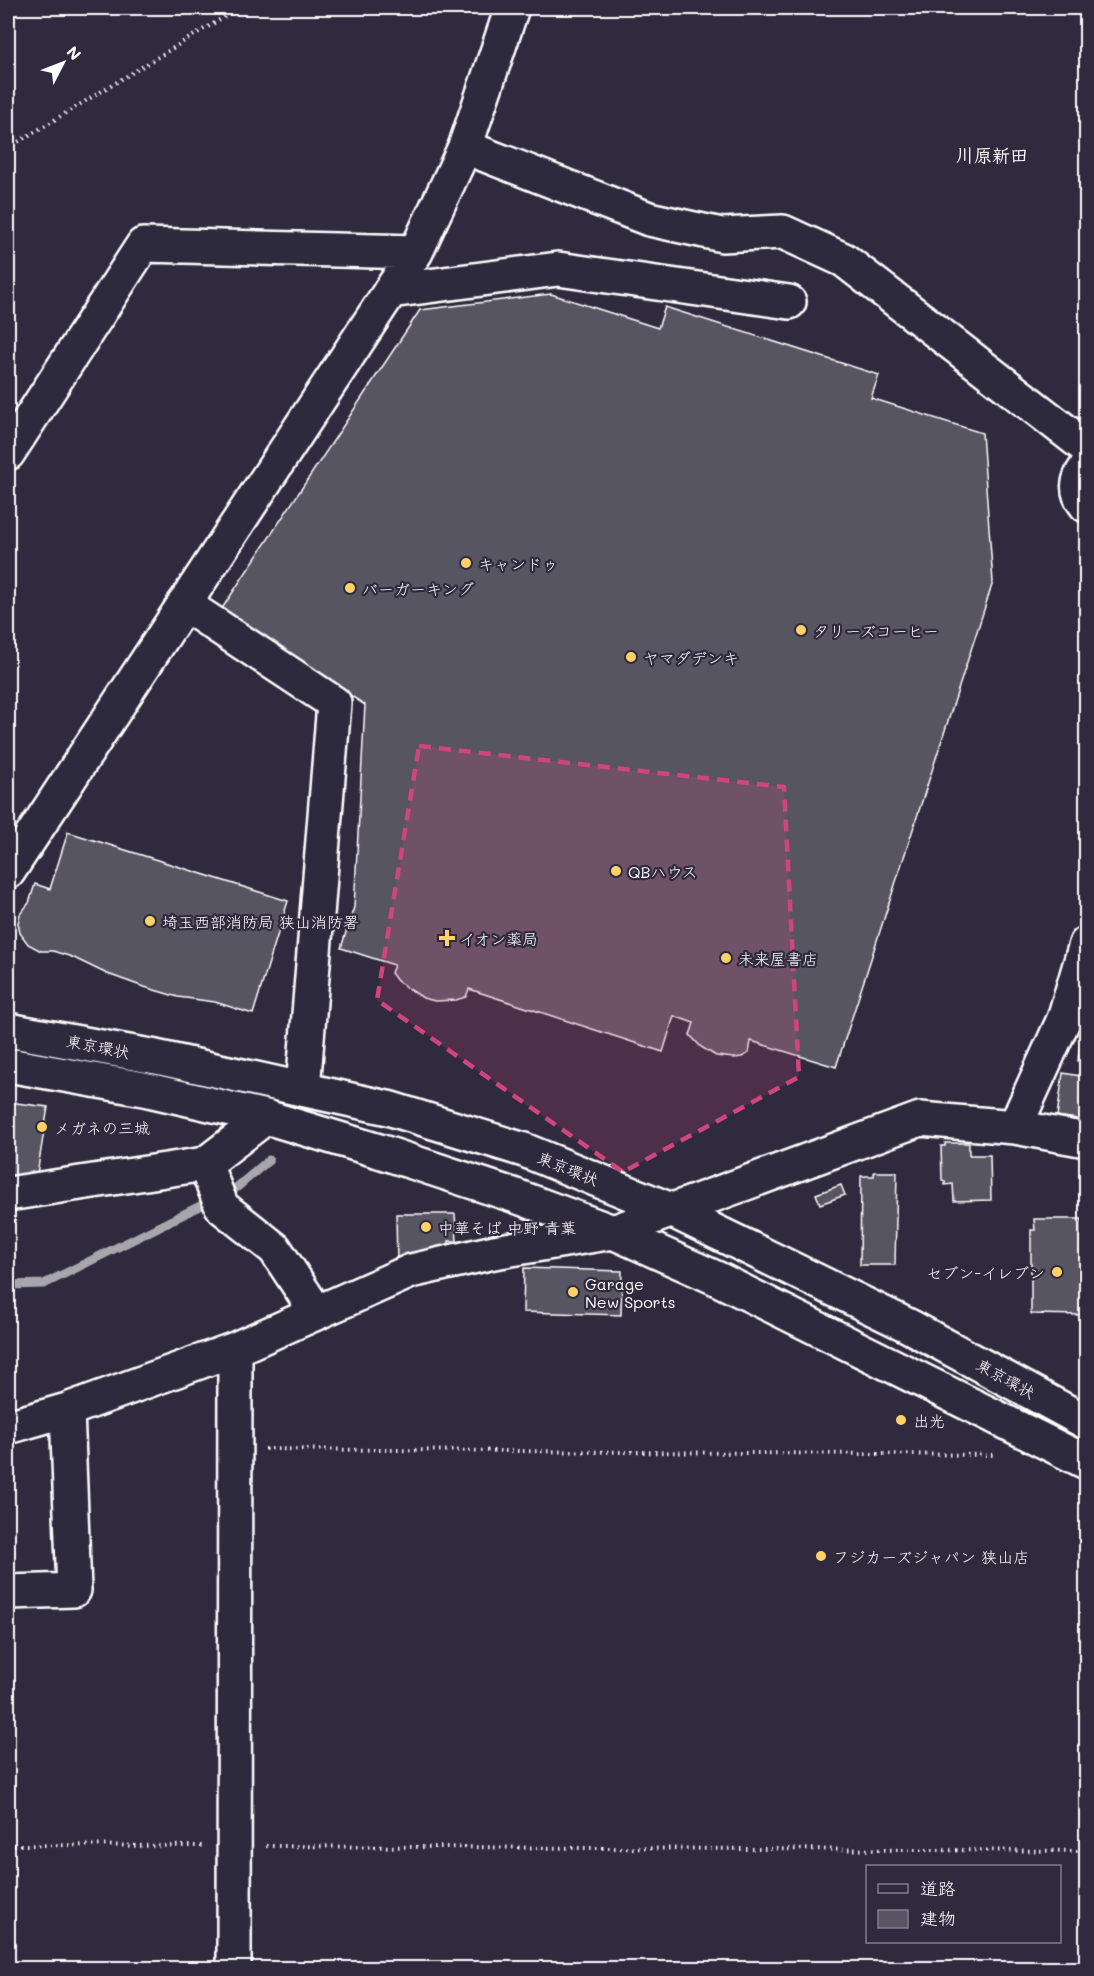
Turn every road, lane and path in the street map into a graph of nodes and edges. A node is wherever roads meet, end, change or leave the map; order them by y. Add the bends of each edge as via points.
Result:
1 (239, 8) edge
2 (512, 8) edge
3 (465, 147) junction
4 (8, 148) edge
5 (416, 252) junction
6 (390, 291) junction
7 (789, 302) dead end
8 (1086, 447) edge
9 (8, 453) edge
10 (1086, 468) edge
11 (1086, 505) edge
12 (184, 604) junction
13 (8, 872) edge
14 (1086, 944) edge
15 (1075, 1020) edge
16 (8, 1030) edge
17 (8, 1065) edge
18 (303, 1089) junction
19 (266, 1117) junction
20 (1015, 1127) junction
21 (1086, 1140) edge
22 (205, 1164) junction
23 (8, 1194) edge
24 (671, 1210) junction
25 (613, 1232) junction
26 (317, 1313) junction
27 (235, 1349) junction
28 (67, 1410) junction
29 (1086, 1422) edge
30 (8, 1427) edge
31 (1032, 1435) junction
32 (235, 1449) junction
33 (1086, 1462) edge
34 (8, 1592) edge
35 (8, 1845) edge
36 (234, 1846) junction
37 (1086, 1851) edge
38 (234, 1968) edge

1 - 4 path
2 - 3 main road
3 - 5 main road
3 - 8 main road via 649,219 722,235 783,232 844,260
5 - 6 main road
5 - 9 main road via 143,245
6 - 7 main road via 558,269
6 - 12 main road
10 - 11 main road via 1078,479 1078,490
12 - 13 main road
12 - 18 main road via 334,703
14 - 15 main road
15 - 20 main road
16 - 18 main road, 東京環状
17 - 19 main road, 東京環状 via 144,1089
18 - 24 main road, 東京環状 via 388,1108 524,1150
19 - 22 main road
19 - 25 main road, 東京環状 via 513,1195
20 - 21 main road
20 - 24 main road via 920,1119
22 - 23 main road
22 - 26 main road via 222,1207 275,1249
24 - 25 main road
24 - 29 main road, 東京環状 via 909,1326
25 - 26 main road via 411,1271
25 - 31 main road, 東京環状 via 716,1278
26 - 27 main road
27 - 28 main road
27 - 32 main road
28 - 30 main road
28 - 34 main road via 74,1590
31 - 32 path via 1003,1455
31 - 33 main road, 東京環状
32 - 36 main road
35 - 36 path
36 - 37 path
36 - 38 main road

